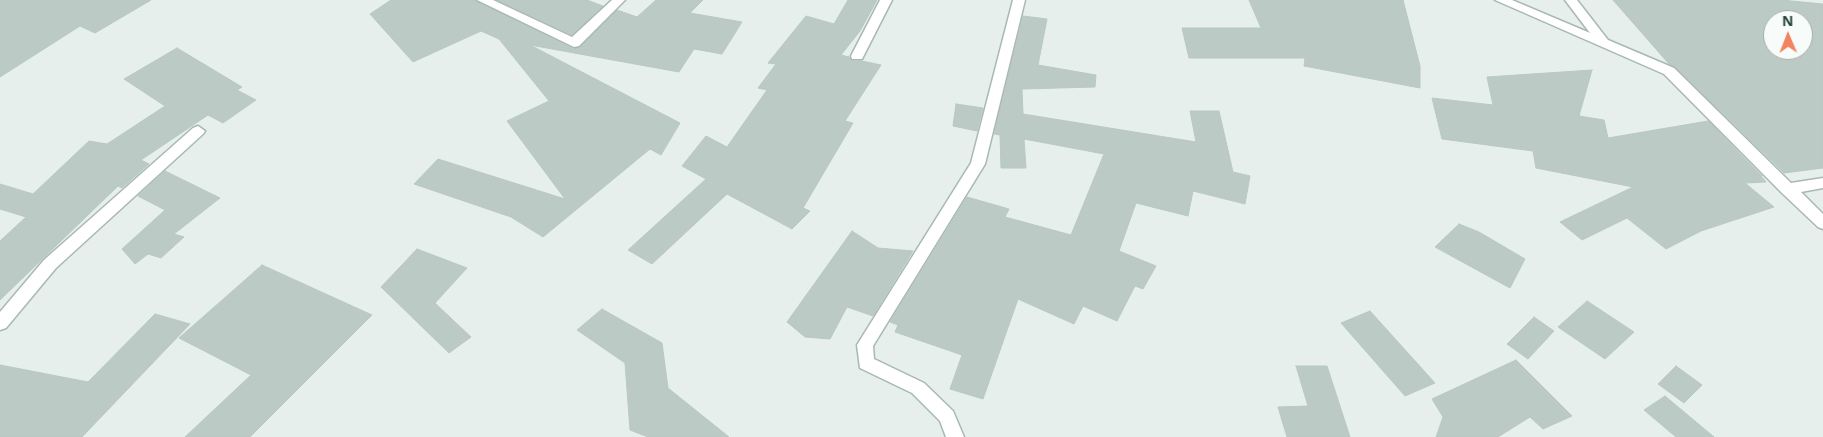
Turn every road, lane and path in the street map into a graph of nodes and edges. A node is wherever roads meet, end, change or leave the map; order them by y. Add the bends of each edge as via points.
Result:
1 (483, 0) edge
2 (619, 0) edge
3 (886, 0) edge
4 (1019, 0) edge
5 (1501, 0) edge
6 (1571, 0) edge
7 (1604, 43) junction
8 (857, 56) dead end
9 (198, 131) dead end
10 (1823, 183) edge
11 (1787, 189) junction
12 (1823, 223) edge
13 (0, 323) edge
14 (955, 437) edge

1 - 2 street via 574,43
3 - 8 street
4 - 14 street via 978,164 865,345 866,364 918,388 947,416
5 - 7 street
6 - 7 street
7 - 11 street via 1670,71
9 - 13 street via 50,264
10 - 11 street
11 - 12 street

